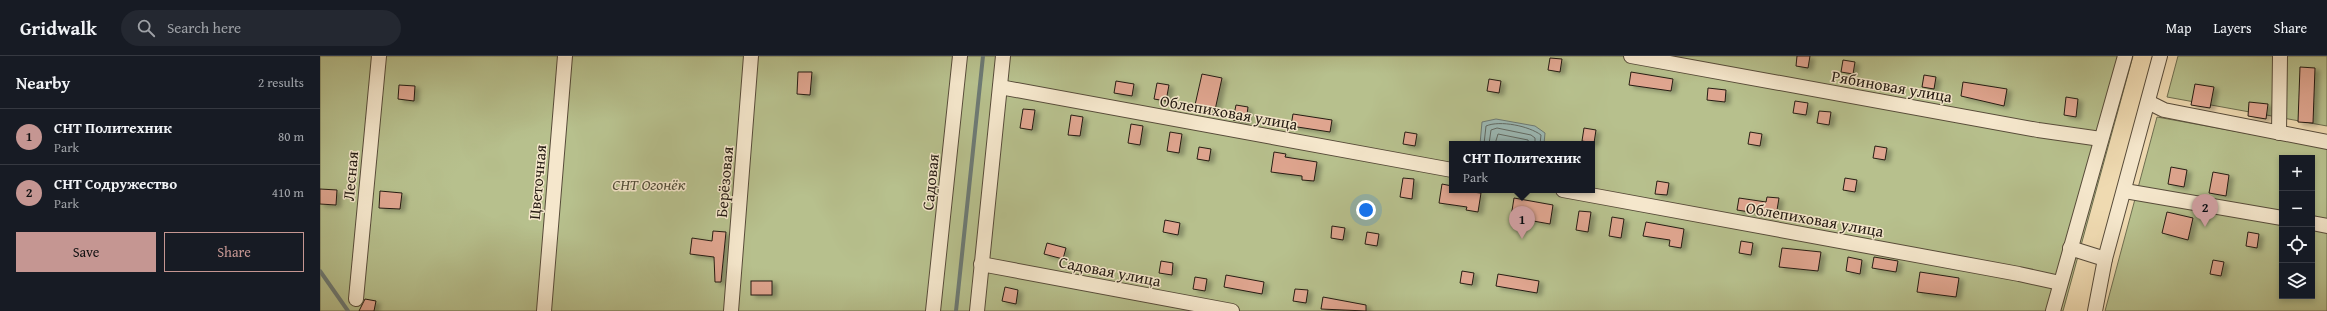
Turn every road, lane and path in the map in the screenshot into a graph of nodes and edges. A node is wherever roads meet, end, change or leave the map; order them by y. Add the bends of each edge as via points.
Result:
1 (379, 56) edge
2 (565, 56) edge
3 (751, 56) edge
4 (960, 56) edge
5 (1003, 56) edge
6 (1631, 56) edge
7 (2125, 56) edge
8 (2160, 56) edge
9 (2280, 56) edge
10 (1000, 87) junction
11 (2148, 102) junction
12 (2279, 133) junction
13 (2101, 139) junction
14 (2327, 142) edge
15 (1449, 169) edge
16 (2125, 191) junction
17 (1578, 193) edge
18 (2279, 217) edge
19 (2315, 224) edge
20 (2327, 226) edge
21 (2070, 248) junction
22 (2105, 259) junction
23 (981, 264) junction
24 (2060, 283) junction
25 (356, 299) dead end
26 (544, 311) edge
27 (731, 311) edge
28 (933, 311) edge
29 (977, 311) edge
30 (1232, 311) edge
31 (2053, 311) edge
32 (2095, 311) edge

1 - 25 street, Лесная
2 - 26 street, Цветочная
3 - 27 street, Берёзовая
4 - 28 street, Садовая
5 - 10 street
6 - 13 street, Рябиновая улица via 2038,130
7 - 13 street
8 - 11 street
9 - 12 street
10 - 15 street, Облепиховая улица
10 - 23 street
11 - 12 street via 2164,110
11 - 16 street
12 - 14 street
13 - 21 street
16 - 18 street
16 - 22 street
17 - 24 street, Облепиховая улица
19 - 20 street
21 - 22 street
21 - 24 street
22 - 32 street
23 - 29 street
23 - 30 street, Садовая улица
24 - 31 street

